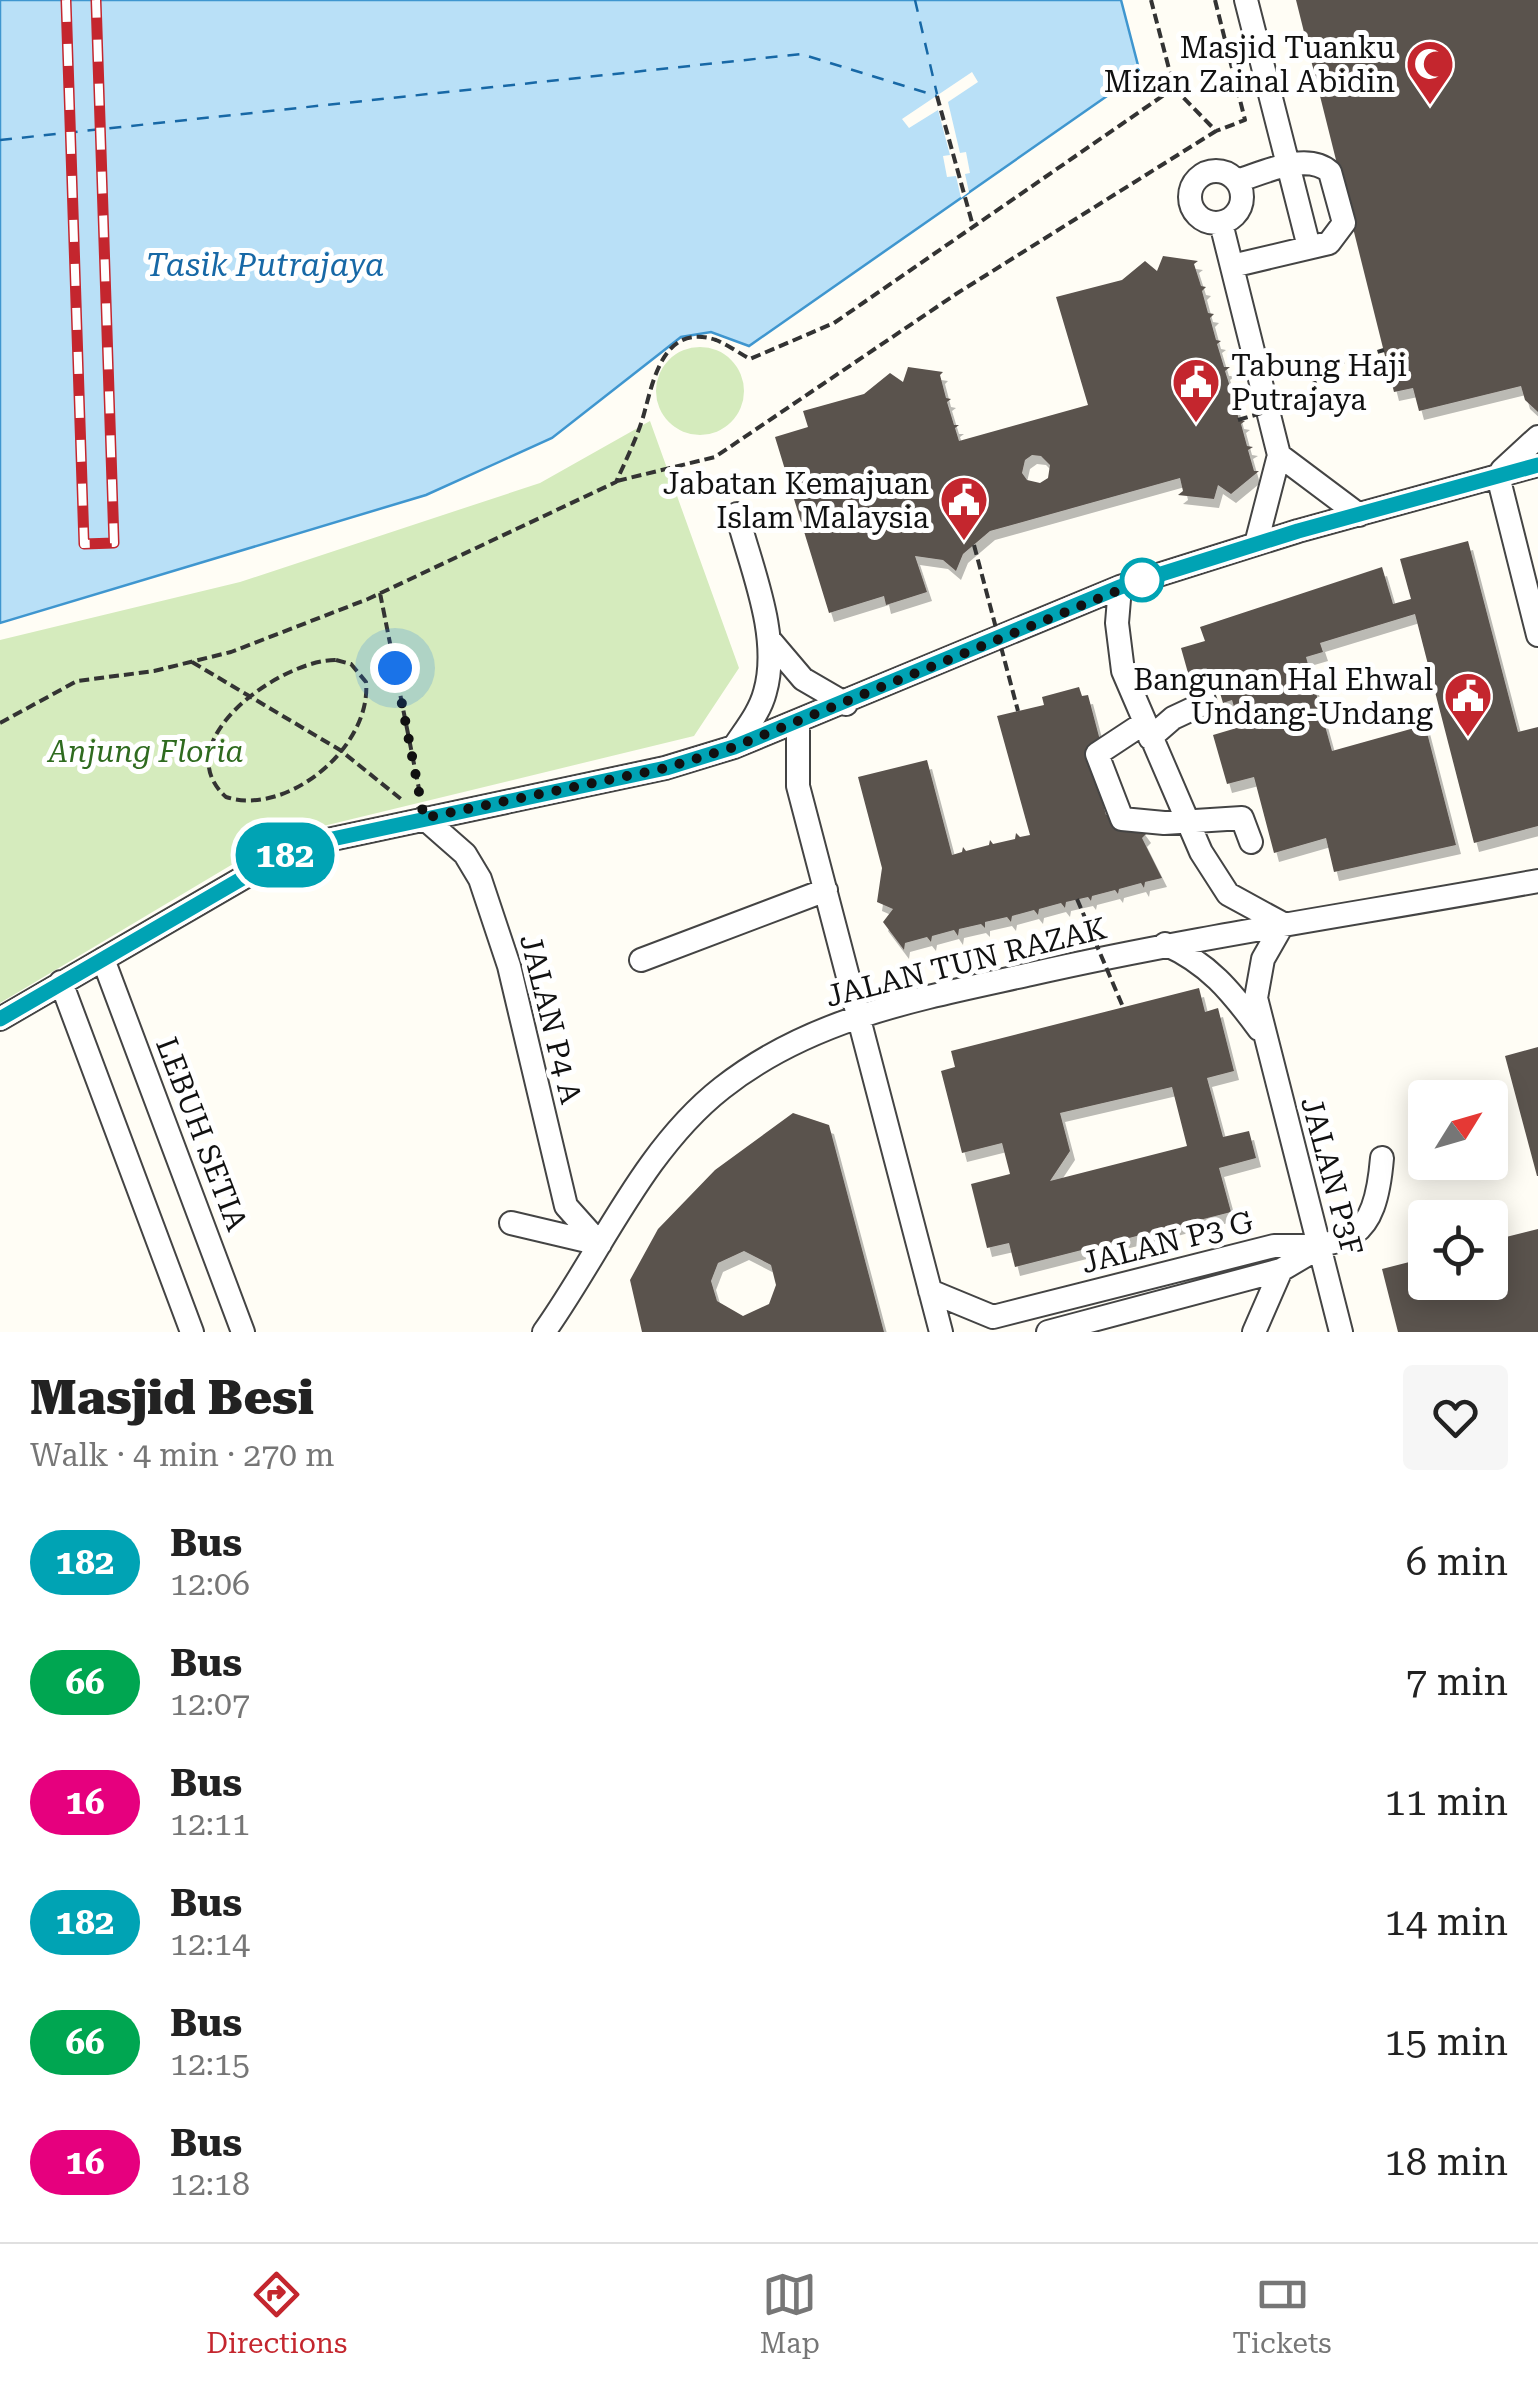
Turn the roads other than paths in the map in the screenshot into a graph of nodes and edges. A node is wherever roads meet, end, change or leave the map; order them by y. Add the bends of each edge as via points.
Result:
1 (1246, 0) edge
2 (1288, 166) junction
3 (1236, 181) junction
4 (1221, 224) junction
5 (1308, 247) junction
6 (1232, 266) junction
7 (1538, 437) edge
8 (1279, 454) junction
9 (1538, 465) edge
10 (1494, 477) junction
11 (738, 514) dead end
12 (1359, 515) junction
13 (1256, 544) junction
14 (1120, 587) junction
15 (1538, 635) edge
16 (769, 639) junction
17 (1200, 688) dead end
18 (846, 704) junction
19 (798, 722) junction
20 (1147, 731) junction
21 (734, 747) junction
22 (424, 818) junction
23 (1186, 822) junction
24 (1251, 842) dead end
25 (1538, 881) edge
26 (826, 890) junction
27 (1284, 924) junction
28 (1165, 944) junction
29 (103, 959) junction
30 (641, 960) dead end
31 (61, 982) junction
32 (860, 1015) junction
33 (0, 1019) edge
34 (1264, 1036) junction
35 (1382, 1158) dead end
36 (510, 1223) dead end
37 (600, 1244) junction
38 (1320, 1247) junction
39 (1280, 1270) junction
40 (930, 1291) junction
41 (1098, 1326) edge
42 (192, 1332) edge
43 (243, 1332) edge
44 (544, 1332) edge
45 (941, 1332) edge
46 (1048, 1332) edge
47 (1254, 1332) edge
48 (1341, 1332) edge

1 - 2 street
2 - 3 street
2 - 5 street
2 - 5 street via 1325,167 1344,216 1337,238
3 - 4 street via 1239,212
3 - 4 street via 1206,172 1192,188 1200,218
4 - 6 street
5 - 6 street
6 - 8 street
7 - 10 street
8 - 12 street
8 - 13 street
9 - 10 street
10 - 12 street
10 - 15 street
11 - 16 street
12 - 13 street
13 - 14 street
14 - 18 street
14 - 20 street via 1123,672
16 - 18 street via 803,679
16 - 21 street via 766,691
17 - 20 street via 1205,703
18 - 19 street
19 - 21 street
19 - 26 street via 798,786
20 - 23 street
20 - 23 street via 1098,754 1122,819
21 - 22 street via 666,768
22 - 29 street via 279,857
22 - 37 street, JALAN P4 A via 466,854 480,880 510,966 566,1206
23 - 24 street via 1242,818
23 - 27 street via 1228,894
25 - 27 street, JALAN TUN RAZAK
26 - 30 street
26 - 32 street
27 - 28 street, JALAN TUN RAZAK
27 - 34 street, JALAN P3F via 1256,981
28 - 32 street, JALAN TUN RAZAK
28 - 34 street, JALAN P3F via 1216,974
29 - 31 street
29 - 43 street, LEBUH SETIA
31 - 33 street
31 - 42 street
32 - 37 street, JALAN TUN RAZAK via 783,1048 720,1089 663,1151
32 - 40 street
34 - 38 street, JALAN P3F
35 - 38 street via 1380,1183 1362,1227 1349,1240
36 - 37 street
37 - 44 street, JALAN TUN RAZAK
38 - 39 street, JALAN P3 G
38 - 40 street, JALAN P3 G via 1274,1246 993,1316
38 - 48 street, JALAN P3F
39 - 41 street, JALAN P3 G
39 - 47 street
40 - 45 street
41 - 46 street, JALAN P3 G

